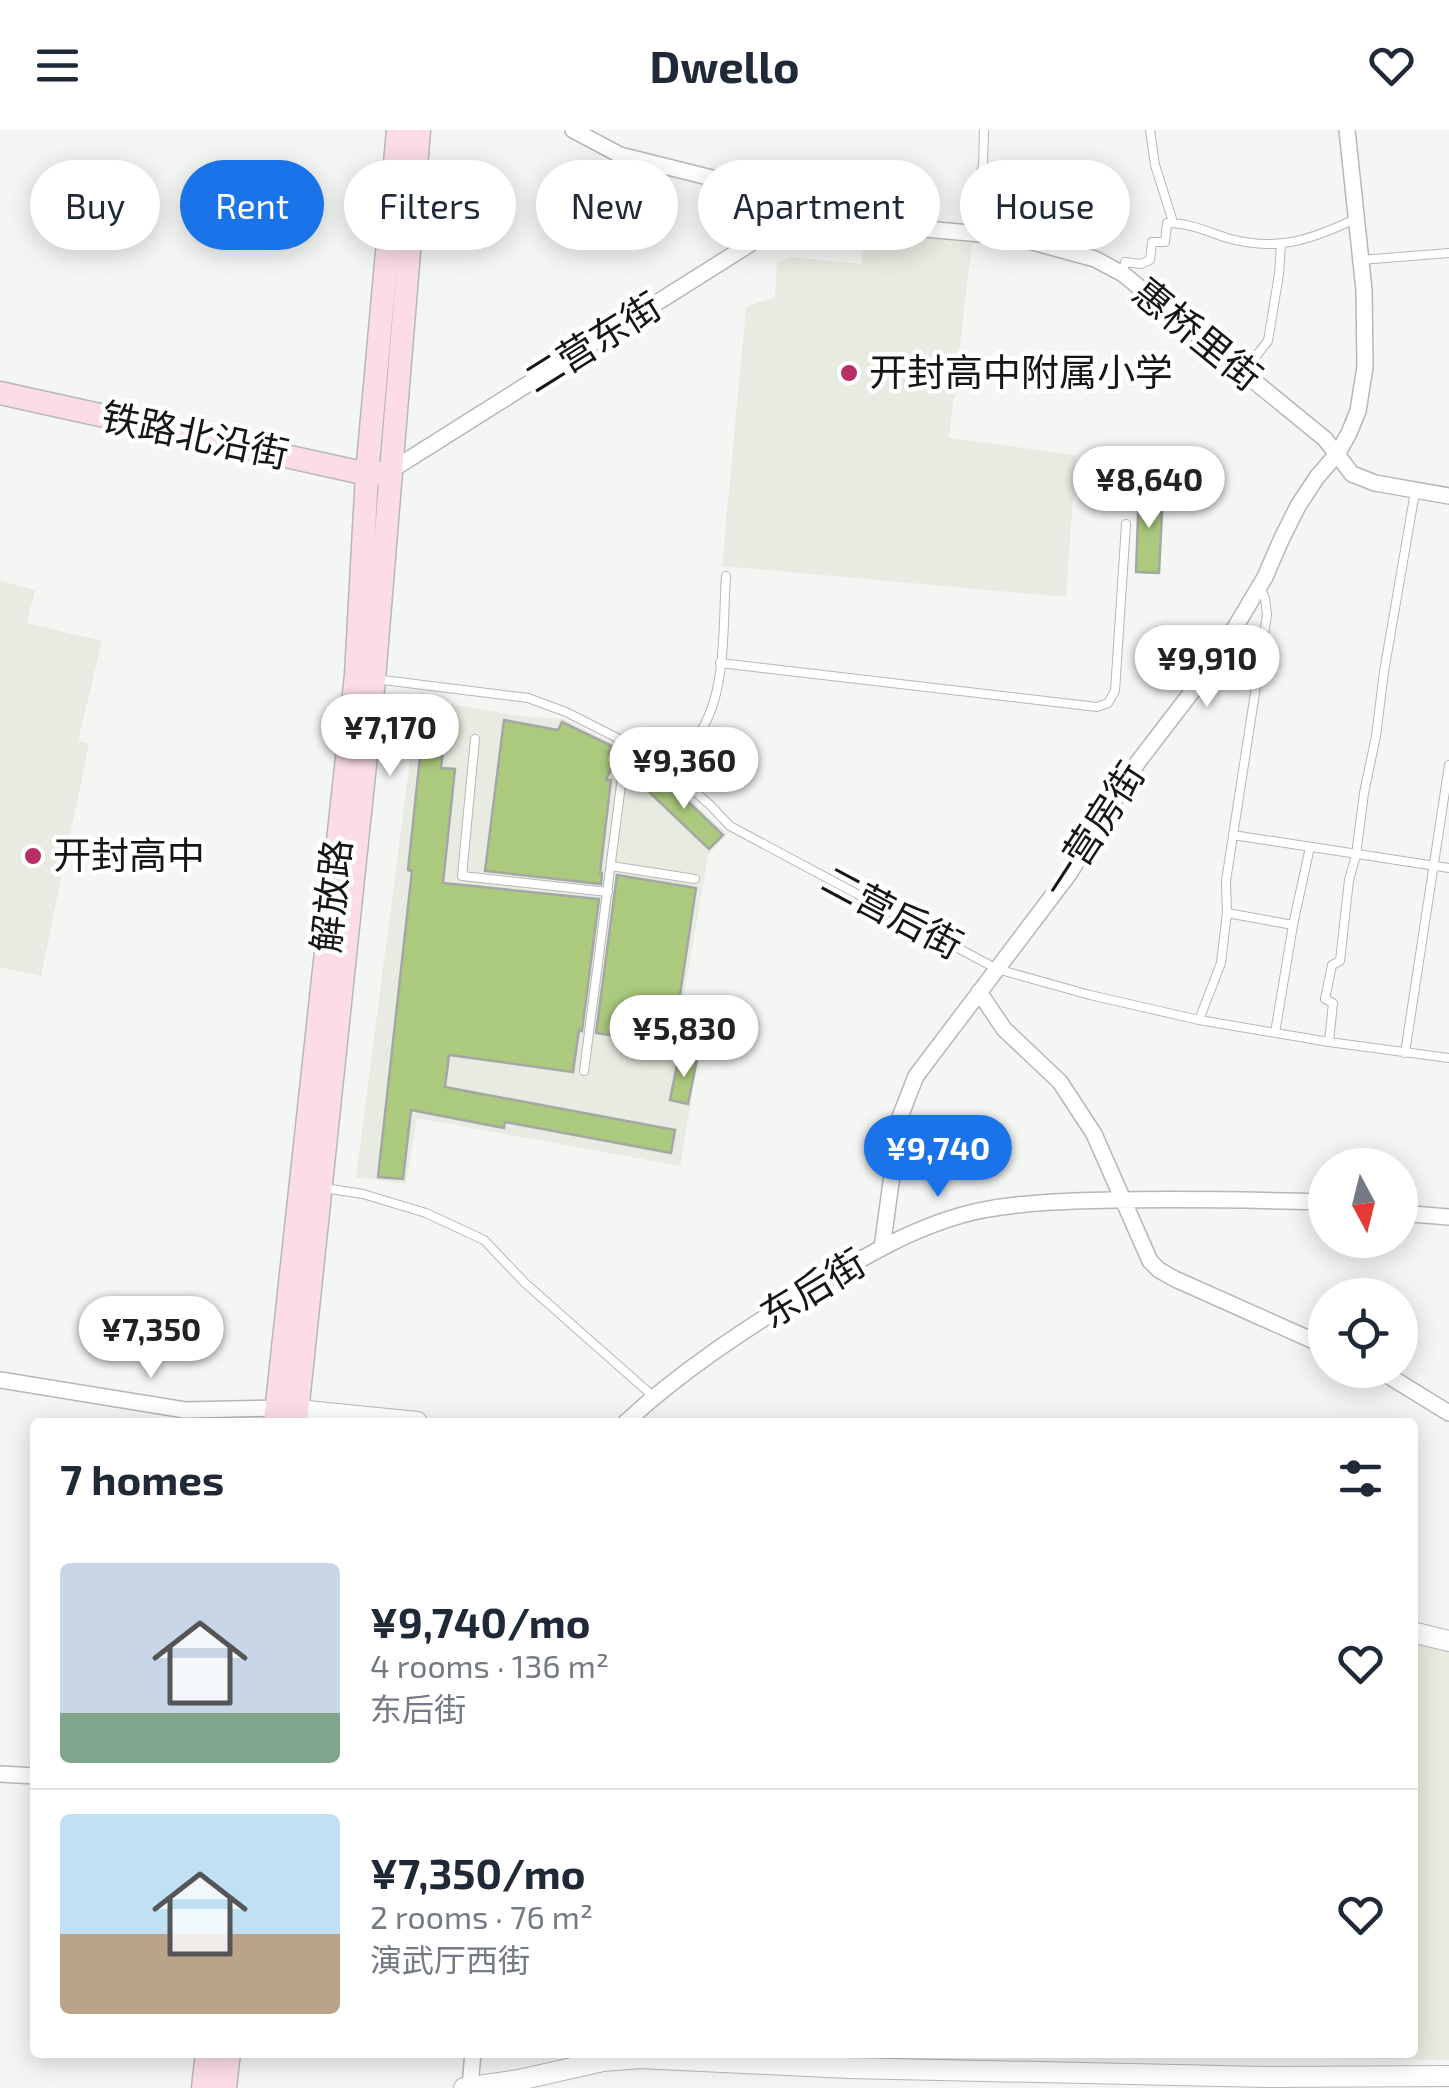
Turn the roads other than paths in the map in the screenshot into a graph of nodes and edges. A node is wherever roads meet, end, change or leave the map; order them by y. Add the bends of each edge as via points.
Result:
1 (398, 130) edge
2 (419, 130) edge
3 (573, 130) edge
4 (984, 130) edge
5 (1150, 130) edge
6 (1348, 130) edge
7 (983, 160) edge
8 (698, 174) edge
9 (1355, 219) junction
10 (1174, 222) junction
11 (1281, 245) junction
12 (740, 250) edge
13 (1067, 250) edge
14 (1449, 253) edge
15 (1361, 260) junction
16 (1124, 274) junction
17 (1242, 372) junction
18 (0, 393) edge
19 (1338, 453) junction
20 (378, 472) junction
21 (1415, 492) junction
22 (1449, 496) edge
23 (1126, 524) dead end
24 (726, 576) dead end
25 (1260, 586) junction
26 (720, 662) junction
27 (374, 678) junction
28 (475, 739) dead end
29 (631, 745) junction
30 (1449, 766) edge
31 (671, 774) junction
32 (1234, 836) junction
33 (1310, 847) junction
34 (1356, 855) junction
35 (611, 866) junction
36 (1434, 866) junction
37 (1449, 868) edge
38 (695, 879) dead end
39 (608, 892) junction
40 (1227, 913) junction
41 (1293, 924) junction
42 (998, 969) junction
43 (979, 992) junction
44 (1200, 1020) junction
45 (1275, 1033) junction
46 (1329, 1042) junction
47 (1405, 1052) junction
48 (1449, 1058) edge
49 (584, 1071) dead end
50 (320, 1188) junction
51 (1123, 1200) junction
52 (1308, 1202) edge
53 (1418, 1214) edge
54 (1449, 1216) edge
55 (882, 1248) junction
56 (1308, 1339) edge
57 (0, 1380) edge
58 (1408, 1388) edge
59 (654, 1396) junction
60 (1449, 1413) edge
61 (286, 1416) edge
62 (330, 1418) edge
63 (630, 1418) edge
64 (1418, 1633) edge
65 (1449, 1640) edge
66 (0, 1774) edge
67 (30, 1776) edge
68 (206, 2058) edge
69 (228, 2058) edge
70 (472, 2058) edge
71 (1449, 2076) edge
72 (203, 2088) edge
73 (225, 2088) edge
74 (467, 2088) edge

1 - 20 main road, 解放路
2 - 20 main road, 解放路
3 - 8 street, 惠桥里街 via 620,155
4 - 7 lane
5 - 10 lane
6 - 9 street, 一营房街
9 - 11 lane
9 - 15 street, 一营房街
10 - 11 lane via 1238,241
10 - 16 lane via 1166,223 1164,242 1152,242 1150,260 1125,262
11 - 17 lane via 1268,342
12 - 20 street, 二营东街
13 - 16 street, 惠桥里街
14 - 15 lane
15 - 19 street, 一营房街 via 1365,367 1358,410
16 - 17 street, 惠桥里街
17 - 19 street, 惠桥里街
18 - 20 main road, 铁路北沿街
19 - 21 street, 惠桥里街 via 1352,474
19 - 25 street, 一营房街 via 1298,506
20 - 27 main road, 解放路
20 - 61 main road, 解放路
21 - 22 street, 惠桥里街
21 - 34 lane
23 - 26 lane via 1115,691 1097,707
24 - 26 lane
25 - 32 lane via 1267,615
25 - 42 street, 一营房街 via 1214,663
26 - 31 lane via 707,720
27 - 29 lane, 二营后街 via 528,698
27 - 50 main road, 解放路
28 - 39 lane via 462,876
29 - 31 lane, 二营后街
29 - 35 lane
30 - 36 lane
31 - 42 lane, 二营后街 via 730,826
32 - 33 lane
32 - 40 lane
33 - 34 lane
33 - 41 lane
34 - 36 lane
34 - 46 lane via 1340,961 1332,965 1325,999 1333,1003
35 - 38 lane
35 - 39 lane
36 - 37 lane
36 - 47 lane
39 - 49 lane
40 - 41 lane
40 - 44 lane via 1221,963
41 - 45 lane
42 - 43 street, 一营房街
42 - 44 lane, 二营后街
43 - 51 street via 1004,1029 1060,1082 1094,1134
43 - 55 street, 一营房街 via 909,1090
44 - 45 lane, 二营后街
45 - 46 lane, 二营后街
46 - 47 lane, 二营后街
47 - 48 lane, 二营后街
50 - 59 lane via 426,1213 484,1240
50 - 61 main road, 解放路
51 - 52 street, 东后街
51 - 55 street, 东后街 via 982,1210
51 - 56 street via 1159,1270
53 - 54 street
55 - 59 street, 东后街 via 738,1334
57 - 61 street via 185,1410
58 - 60 street
59 - 63 street, 东后街
61 - 62 street
64 - 65 street
66 - 67 street
68 - 72 main road
69 - 73 main road
70 - 74 street
71 - 74 street via 850,2068 640,2058

